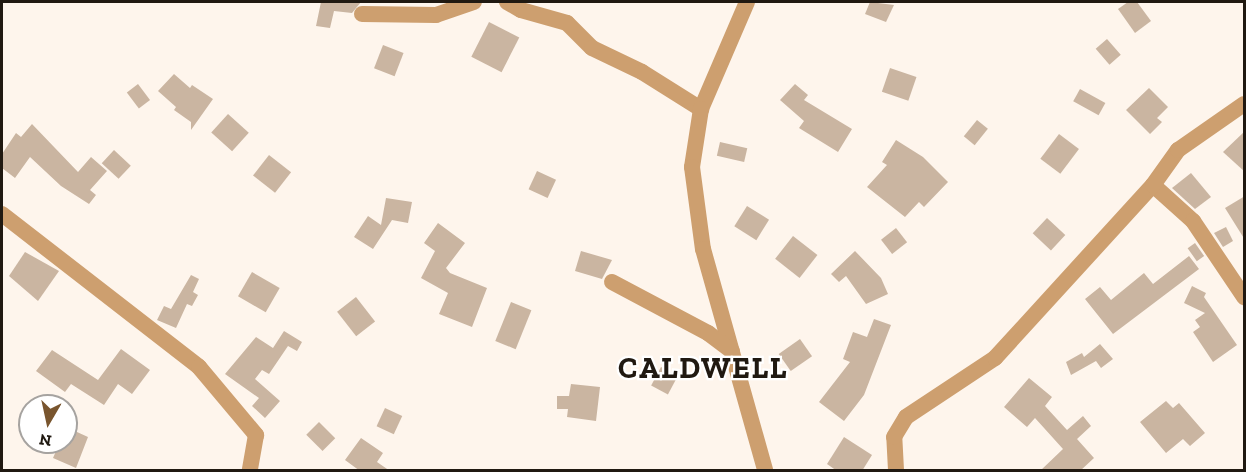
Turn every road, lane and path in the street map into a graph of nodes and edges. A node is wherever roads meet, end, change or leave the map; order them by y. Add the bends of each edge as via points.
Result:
1 (474, 2) edge
2 (507, 2) edge
3 (747, 2) edge
4 (362, 14) dead end
5 (1245, 104) edge
6 (701, 109) junction
7 (1153, 185) junction
8 (2, 214) edge
9 (612, 282) dead end
10 (1245, 297) edge
11 (732, 351) junction
12 (250, 471) edge
13 (765, 471) edge
14 (896, 471) edge

1 - 4 street via 436,15
2 - 6 street via 521,10 567,22 592,48 642,72
3 - 6 street
5 - 7 street via 1178,150
6 - 11 street via 692,167 694,197 703,249
7 - 10 street via 1193,221
7 - 14 street via 1001,352 906,417 894,437
8 - 12 street via 199,367 256,435
9 - 11 street via 708,333
11 - 13 street

